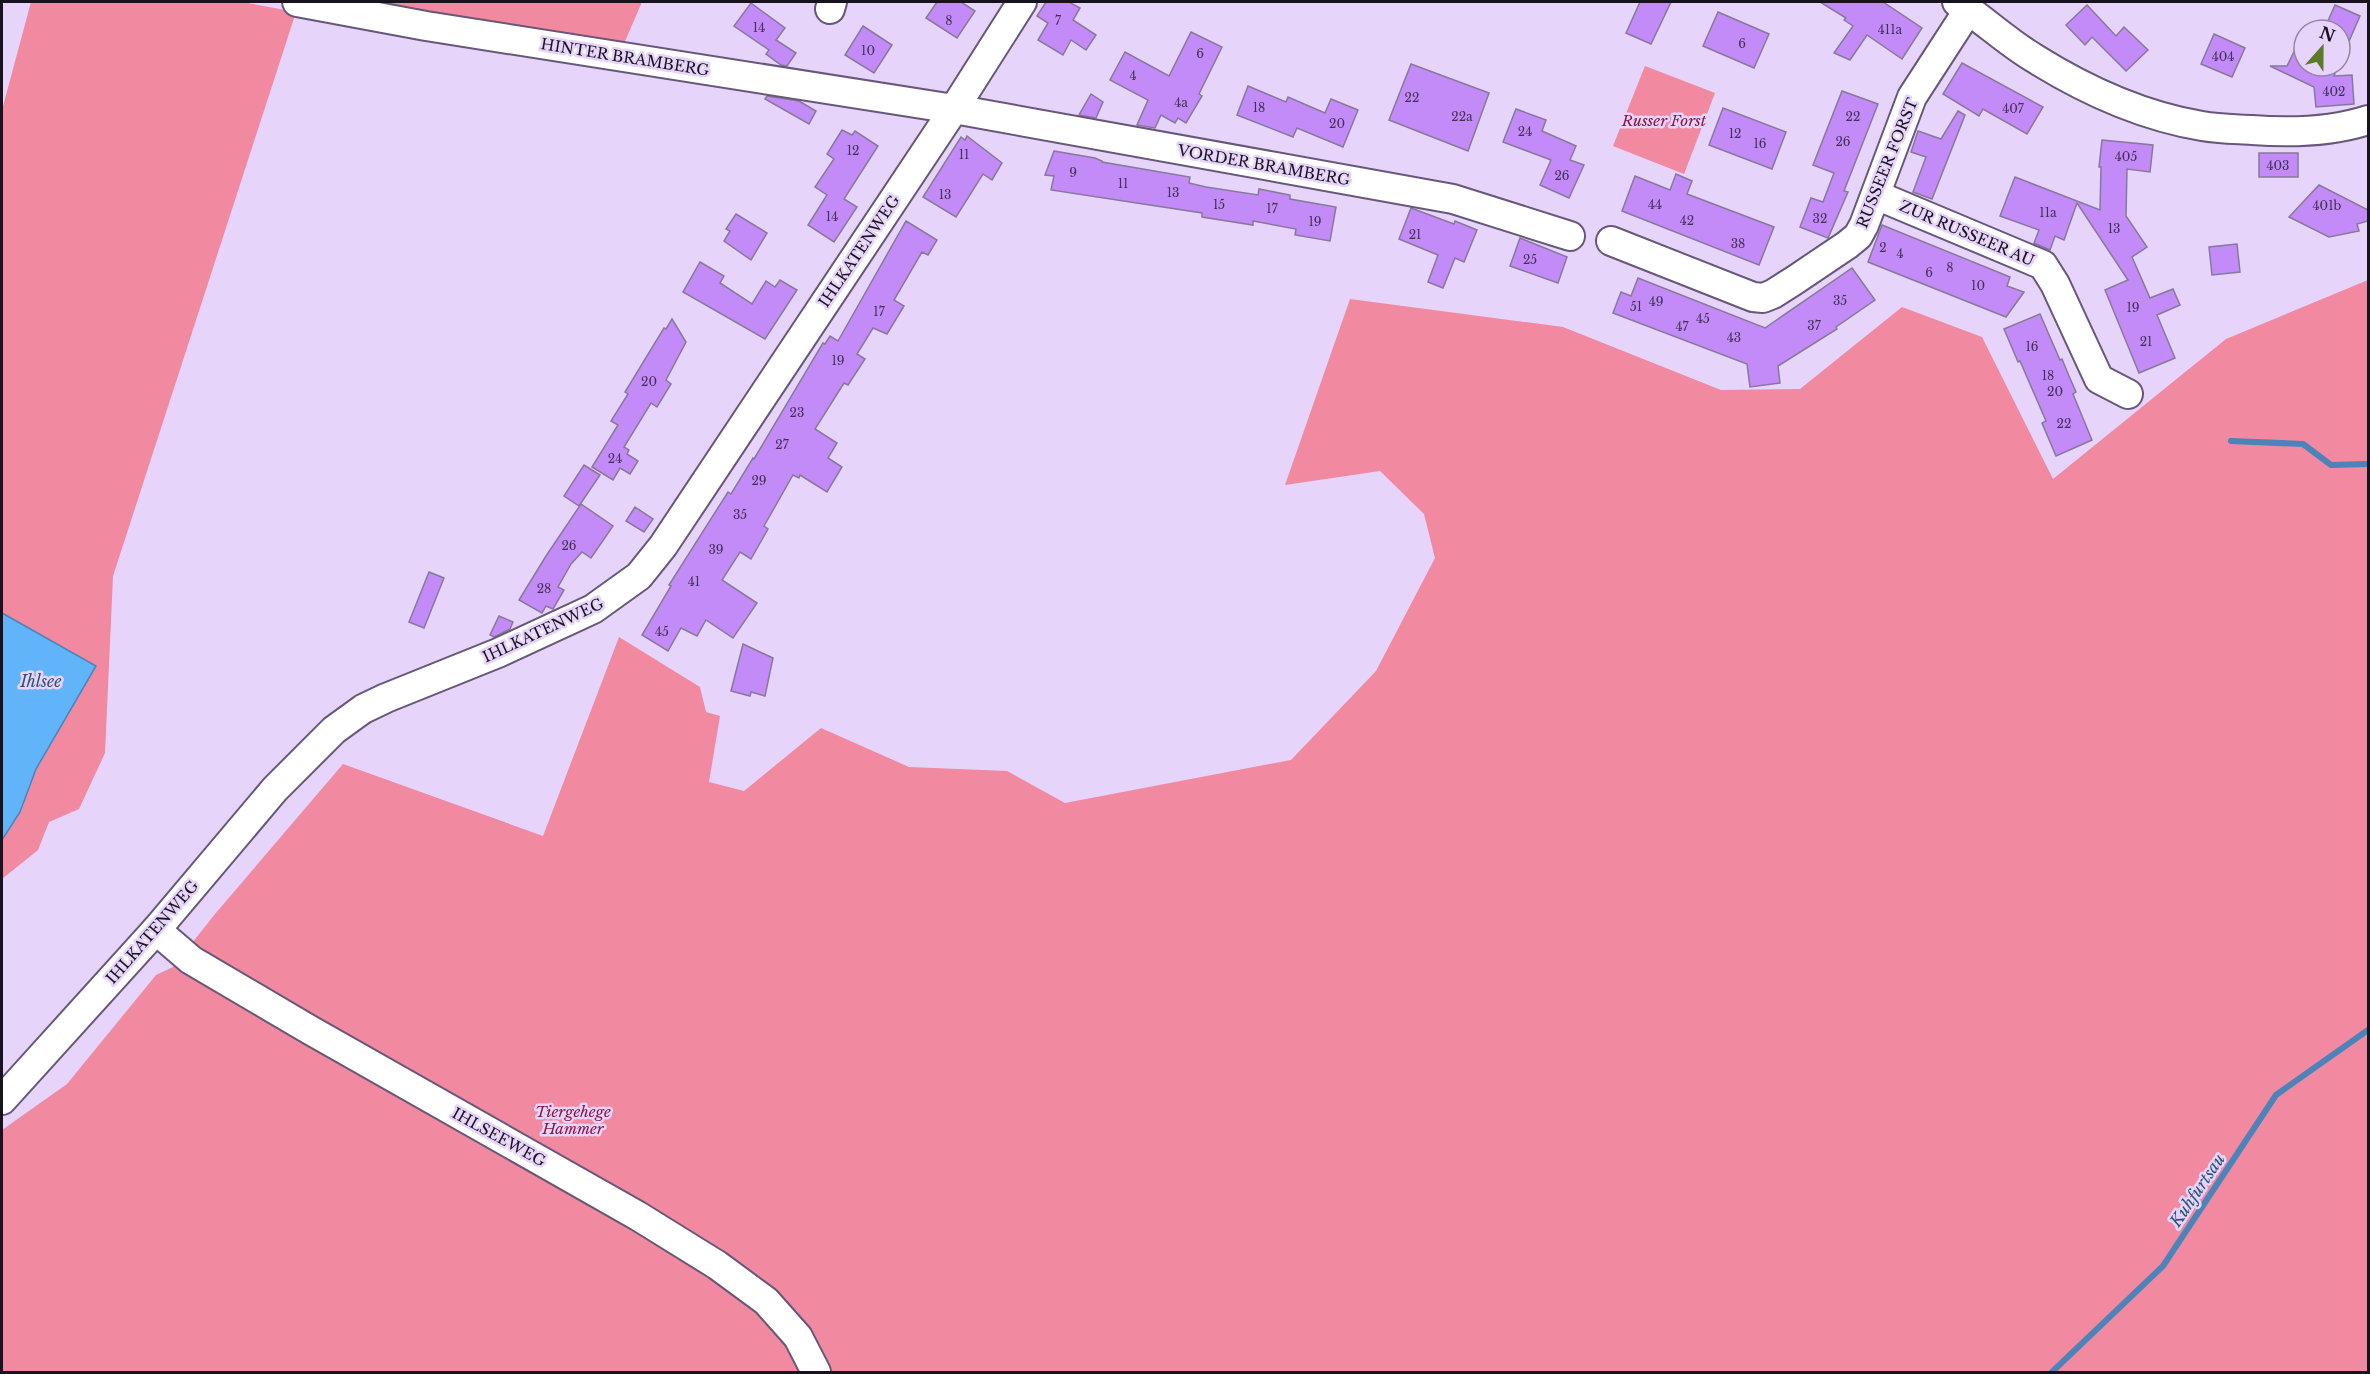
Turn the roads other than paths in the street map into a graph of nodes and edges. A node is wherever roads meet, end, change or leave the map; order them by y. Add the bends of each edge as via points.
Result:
1 (297, 2) edge
2 (1022, 2) edge
3 (1963, 5) edge
4 (954, 109) junction
5 (2368, 120) edge
6 (1876, 195) junction
7 (1570, 236) dead end
8 (1611, 241) dead end
9 (2128, 394) dead end
10 (156, 930) junction
11 (2, 1100) edge
12 (816, 1372) edge

1 - 4 street, HINTER BRAMBERG
2 - 4 street, IHLKATENWEG
3 - 5 street via 2032,57 2077,84 2172,120 2204,127 2289,133
3 - 6 street, RUSSEER FORST via 1912,97
4 - 7 street, VORDER BRAMBERG via 1453,199
4 - 10 street, IHLKATENWEG via 663,546 639,576 593,609 350,717 275,789
6 - 8 street, RUSSEER FORST via 1858,236 1763,298
6 - 9 street, ZUR RUSSEER AU via 2043,265 2099,379
10 - 11 street, IHLKATENWEG
10 - 12 street, IHLSEEWEG via 191,960 717,1265 766,1301 798,1337

